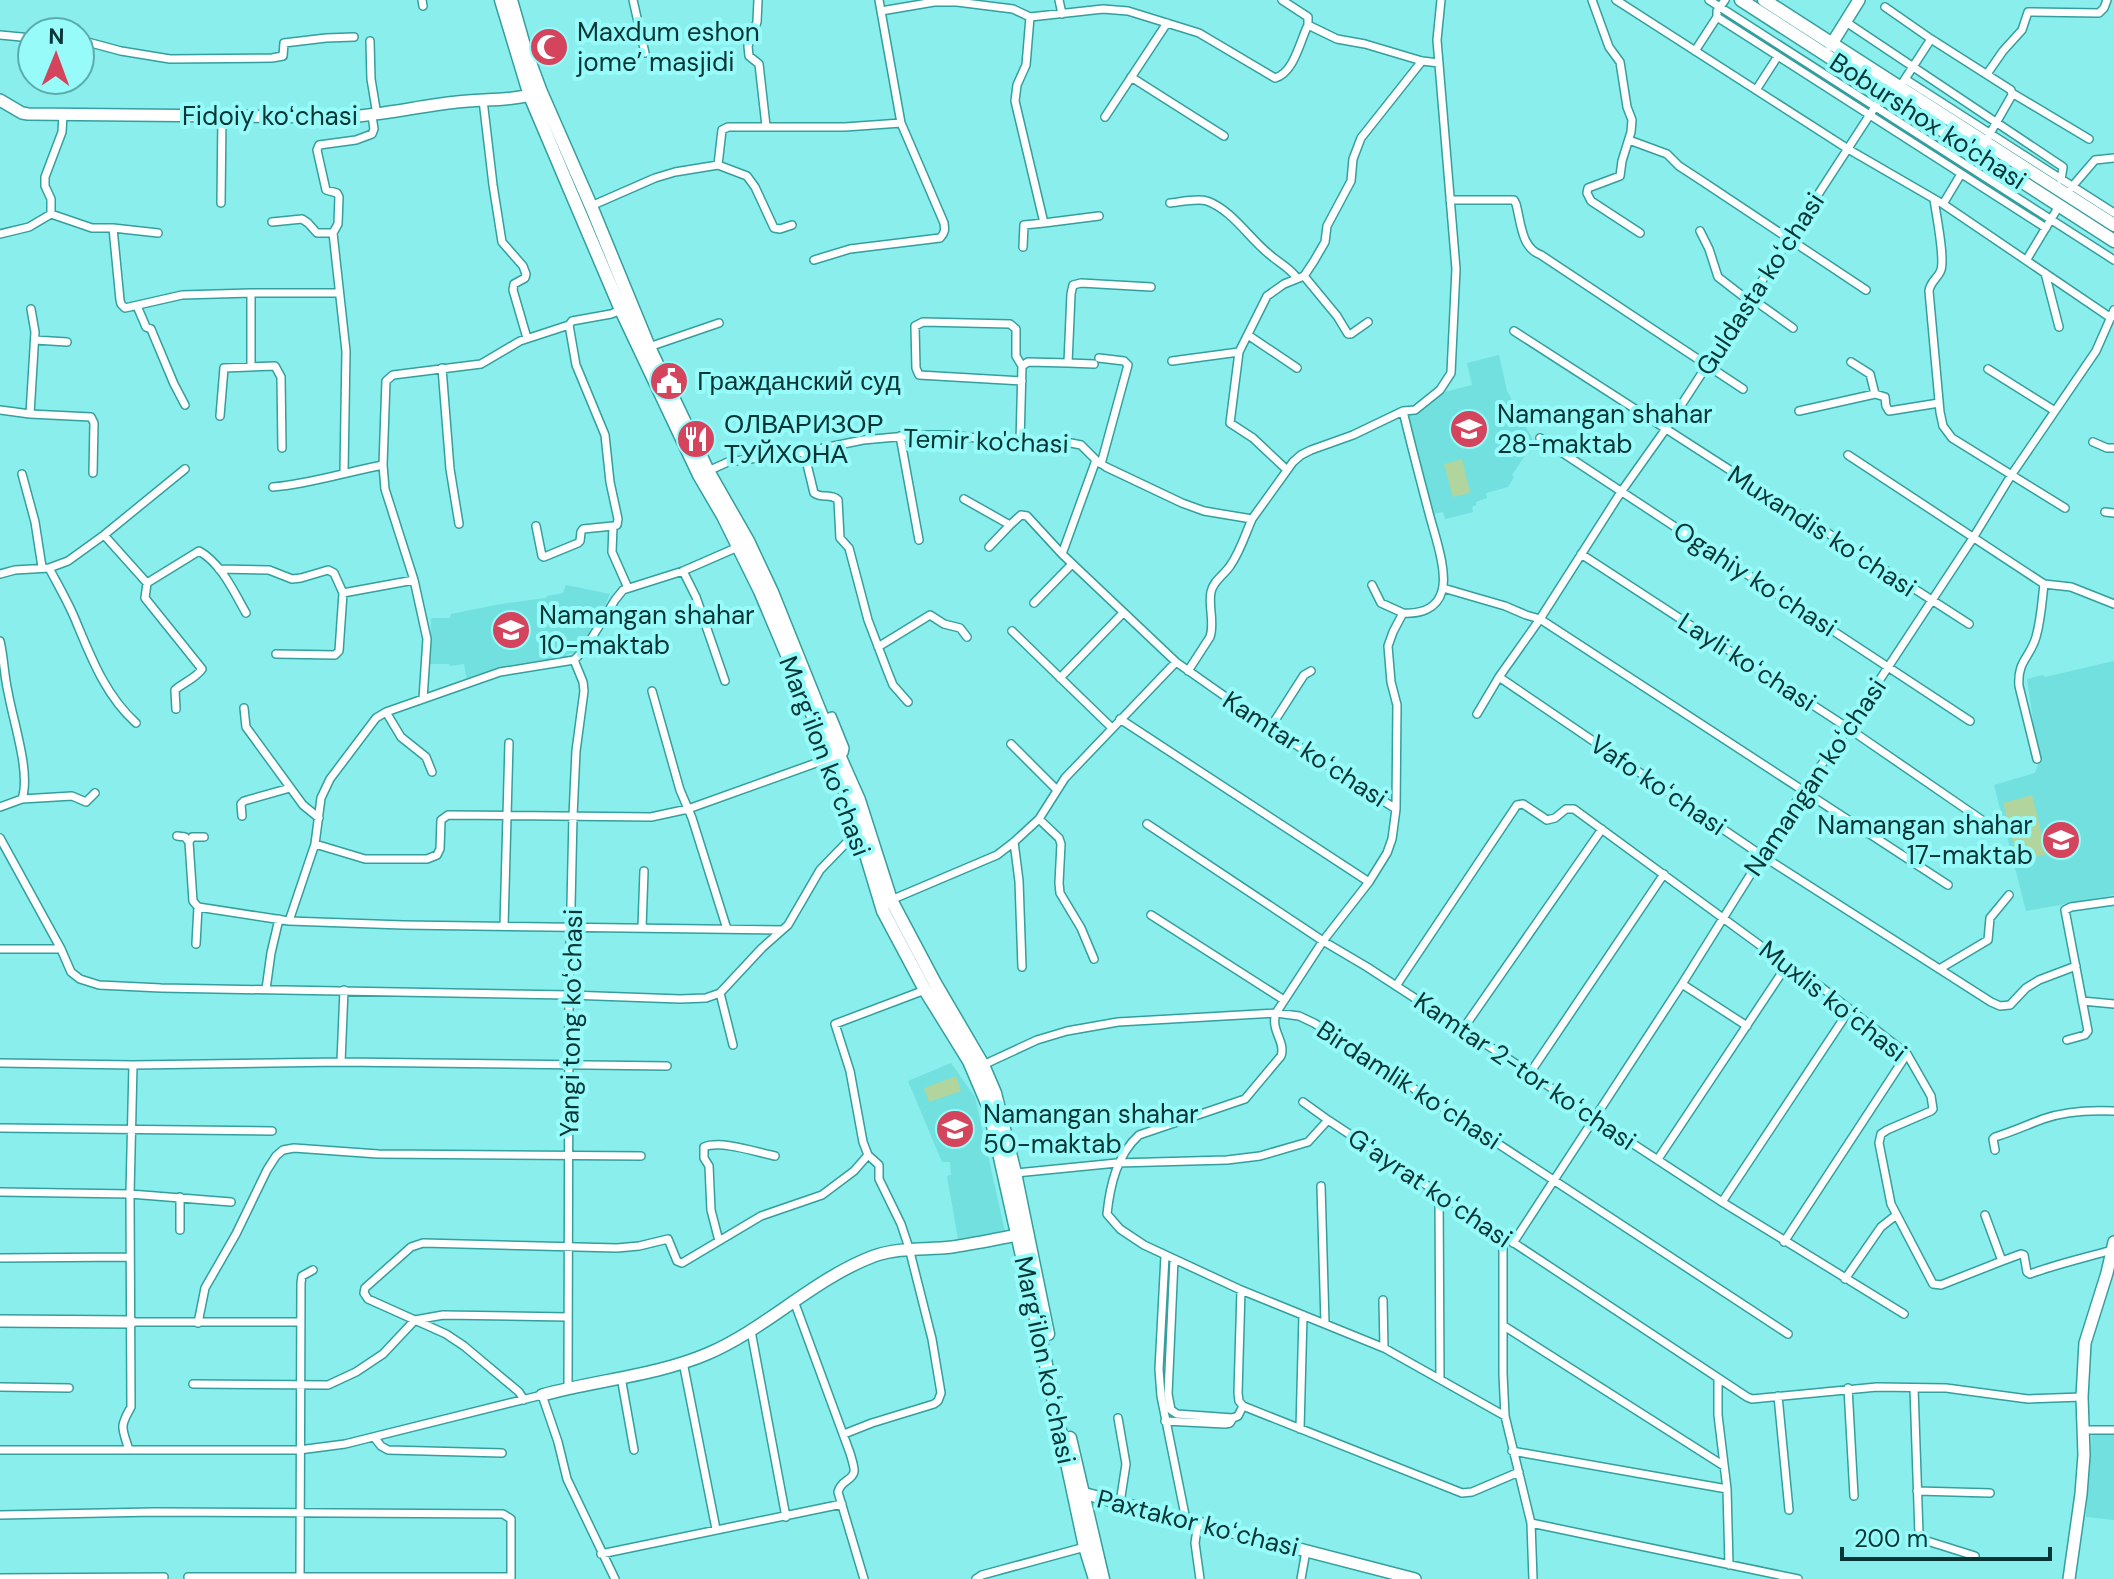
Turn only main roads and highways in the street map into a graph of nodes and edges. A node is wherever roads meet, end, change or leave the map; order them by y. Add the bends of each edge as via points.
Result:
1 (501, 0) edge
2 (511, 0) edge
3 (1741, 0) edge
4 (1764, 0) edge
5 (536, 94) junction
6 (2114, 225) edge
7 (2108, 238) edge
8 (703, 473) junction
9 (835, 758) junction
10 (1078, 1493) junction
11 (1095, 1579) edge
12 (1103, 1579) edge

1 - 5 main road, Margʻilon koʻchasi
2 - 5 main road, Margʻilon koʻchasi
3 - 7 main road, Boburshox ko'chasi
4 - 6 main road via 2069,190
5 - 8 main road, Margʻilon koʻchasi via 591,206
5 - 8 main road, Margʻilon koʻchasi via 621,310
8 - 9 main road, Margʻilon koʻchasi
8 - 9 main road, Margʻilon koʻchasi via 761,567
9 - 10 main road, Margʻilon koʻchasi via 883,911 969,1061 989,1108
9 - 10 main road, Margʻilon koʻchasi via 869,827 891,900 995,1093
10 - 11 main road, Margʻilon koʻchasi
10 - 12 main road, Margʻilon koʻchasi

